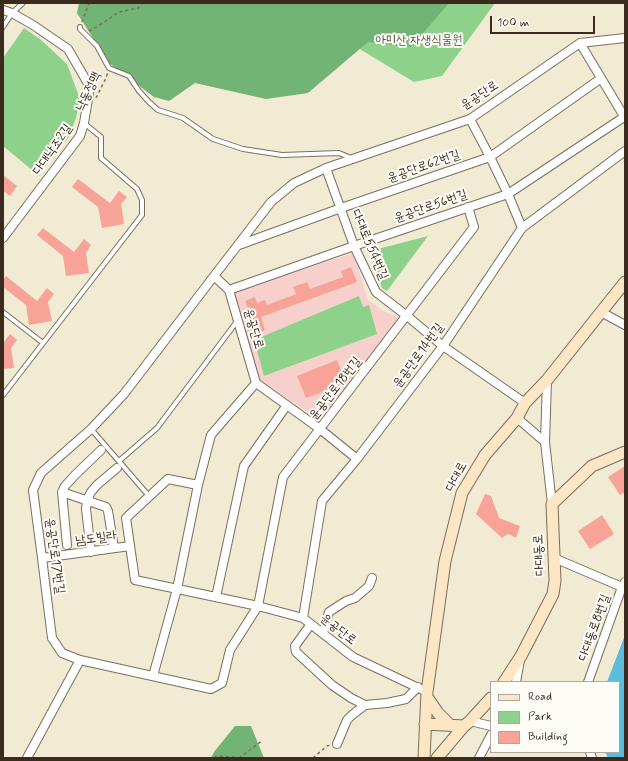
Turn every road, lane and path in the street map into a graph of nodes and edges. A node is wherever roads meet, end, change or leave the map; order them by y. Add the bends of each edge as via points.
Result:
1 (23, 3) edge
2 (89, 3) edge
3 (143, 3) edge
4 (3, 10) edge
5 (12, 13) junction
6 (80, 26) joint
7 (3, 27) edge
8 (84, 34) junction
9 (625, 38) edge
10 (580, 43) junction
11 (109, 68) junction
12 (600, 79) junction
13 (94, 103) dead end
14 (625, 118) edge
15 (470, 119) junction
16 (84, 123) junction
17 (625, 151) edge
18 (490, 157) junction
19 (354, 159) junction
20 (326, 168) junction
21 (508, 194) junction
22 (468, 207) junction
23 (341, 208) junction
24 (522, 228) junction
25 (3, 238) edge
26 (238, 245) junction
27 (354, 246) junction
28 (214, 276) junction
29 (625, 282) edge
30 (229, 290) junction
31 (3, 312) edge
32 (601, 312) junction
33 (407, 316) junction
34 (238, 320) junction
35 (625, 325) edge
36 (43, 343) junction
37 (443, 346) junction
38 (547, 380) junction
39 (256, 383) junction
40 (3, 395) edge
41 (525, 403) junction
42 (287, 405) junction
43 (518, 418) junction
44 (91, 428) junction
45 (320, 429) junction
46 (545, 442) junction
47 (101, 450) dead end
48 (625, 452) edge
49 (357, 459) junction
50 (118, 465) junction
51 (198, 485) junction
52 (62, 492) junction
53 (149, 496) junction
54 (87, 500) junction
55 (552, 504) junction
56 (67, 545) dead end
57 (130, 546) junction
58 (114, 548) junction
59 (91, 552) junction
60 (42, 558) junction
61 (554, 558) junction
62 (372, 578) dead end
63 (624, 584) edge
64 (177, 590) junction
65 (216, 598) junction
66 (258, 606) junction
67 (303, 618) junction
68 (311, 624) junction
69 (323, 633) junction
70 (521, 656) junction
71 (80, 660) junction
72 (153, 676) junction
73 (505, 681) edge
74 (516, 681) edge
75 (588, 681) edge
76 (424, 692) junction
77 (490, 699) edge
78 (366, 705) junction
79 (467, 723) junction
80 (425, 724) junction
81 (450, 725) junction
82 (490, 726) edge
83 (490, 737) edge
84 (263, 740) dead end
85 (336, 744) joint
86 (27, 758) edge
87 (215, 758) edge
88 (239, 758) edge
89 (247, 758) edge
90 (313, 758) edge
91 (424, 758) edge
92 (437, 758) edge
93 (479, 758) edge

1 - 5 lane
2 - 6 path
3 - 8 path via 138,8 119,12
4 - 5 street, 다대낙조2길
5 - 7 lane
5 - 16 street, 다대낙조2길 via 68,49 90,87
6 - 8 lane
8 - 11 lane via 97,46
9 - 10 street, 윤공단로
10 - 12 street
10 - 15 street, 윤공단로
11 - 13 path, 낙동정맥
11 - 19 lane via 129,76 148,102 158,110 183,118 213,139 243,149 282,155 339,153
12 - 14 street
12 - 18 street, 윤공단로62번길
14 - 21 street, 윤공단로56번길
15 - 18 street
15 - 19 street, 윤공단로
16 - 25 street, 다대낙조2길 via 80,136
16 - 36 lane via 101,137 101,158 137,189 142,200 142,215
17 - 24 street, 윤공단로14번길
18 - 21 street
18 - 23 street, 윤공단로62번길
19 - 20 street, 윤공단로
20 - 23 street, 다대로554번길
20 - 26 street, 윤공단로 via 294,183 271,202
21 - 22 street, 윤공단로56번길
21 - 24 street
22 - 27 street, 윤공단로56번길
22 - 33 street, 윤공단로18번길 via 474,227
23 - 26 street, 윤공단로62번길
23 - 27 street, 다대로554번길
24 - 37 street, 윤공단로14번길
26 - 28 street, 윤공단로
27 - 30 street, 윤공단로56번길
27 - 33 street, 다대로554번길 via 376,292
28 - 30 street
28 - 44 street, 윤공단로17번길 via 124,394
29 - 32 main road, 다대로
30 - 34 street, 윤공단로
31 - 36 lane
32 - 35 street
32 - 38 main road, 다대로
33 - 37 street, 다대로554번길
33 - 45 street, 윤공단로18번길
34 - 39 street, 윤공단로
34 - 50 lane via 157,428
36 - 40 lane
37 - 41 street, 다대로554번길
37 - 49 street, 윤공단로14번길
38 - 41 main road, 다대로
38 - 46 street
39 - 42 street
39 - 51 street via 211,435
41 - 43 main road, 다대로
42 - 45 street
42 - 65 street via 244,466
43 - 46 street
43 - 76 main road, 다대로 via 486,456 462,493 445,561
44 - 50 lane
44 - 60 street, 윤공단로17번길 via 41,473 32,490
45 - 49 street
45 - 66 street, 윤공단로18번길 via 283,477
46 - 55 street
47 - 52 street via 75,475
48 - 55 main road via 592,466
49 - 67 street, 윤공단로14번길 via 322,501
50 - 53 lane
50 - 54 street via 97,485
51 - 53 street via 168,479
51 - 64 street
52 - 54 street
52 - 56 street
53 - 57 street via 126,518
54 - 58 street via 106,506
54 - 59 street
55 - 61 main road, 다대동로
57 - 58 street, 남도빌라
57 - 64 street, 윤공단로 via 135,580
58 - 59 street, 남도빌라
59 - 60 street, 남도빌라
60 - 71 street, 윤공단로17번길 via 52,638 62,653
61 - 63 street
61 - 70 main road, 다대동로 via 555,581 552,594
62 - 69 street via 369,586 355,598 329,612
63 - 75 street, 다대동로8번길
64 - 65 street, 윤공단로
64 - 72 street
65 - 66 street, 윤공단로
66 - 67 street, 윤공단로
66 - 72 street, 윤공단로17번길 via 230,650 222,683 212,690
67 - 68 street, 윤공단로
68 - 69 street, 윤공단로
68 - 78 street via 295,646 296,652 332,685
69 - 76 street, 윤공단로 via 353,657
70 - 73 main road, 다대동로
70 - 74 street
71 - 72 street, 윤공단로17번길
71 - 86 street
76 - 78 street via 406,699
76 - 80 main road, 다대로
76 - 81 main road
77 - 79 main road
78 - 85 street via 347,720
79 - 81 main road
79 - 82 street
79 - 92 main road
80 - 81 main road
80 - 91 main road, 다대로
83 - 93 street
84 - 88 path
85 - 90 path via 327,746
87 - 88 path
88 - 89 path

